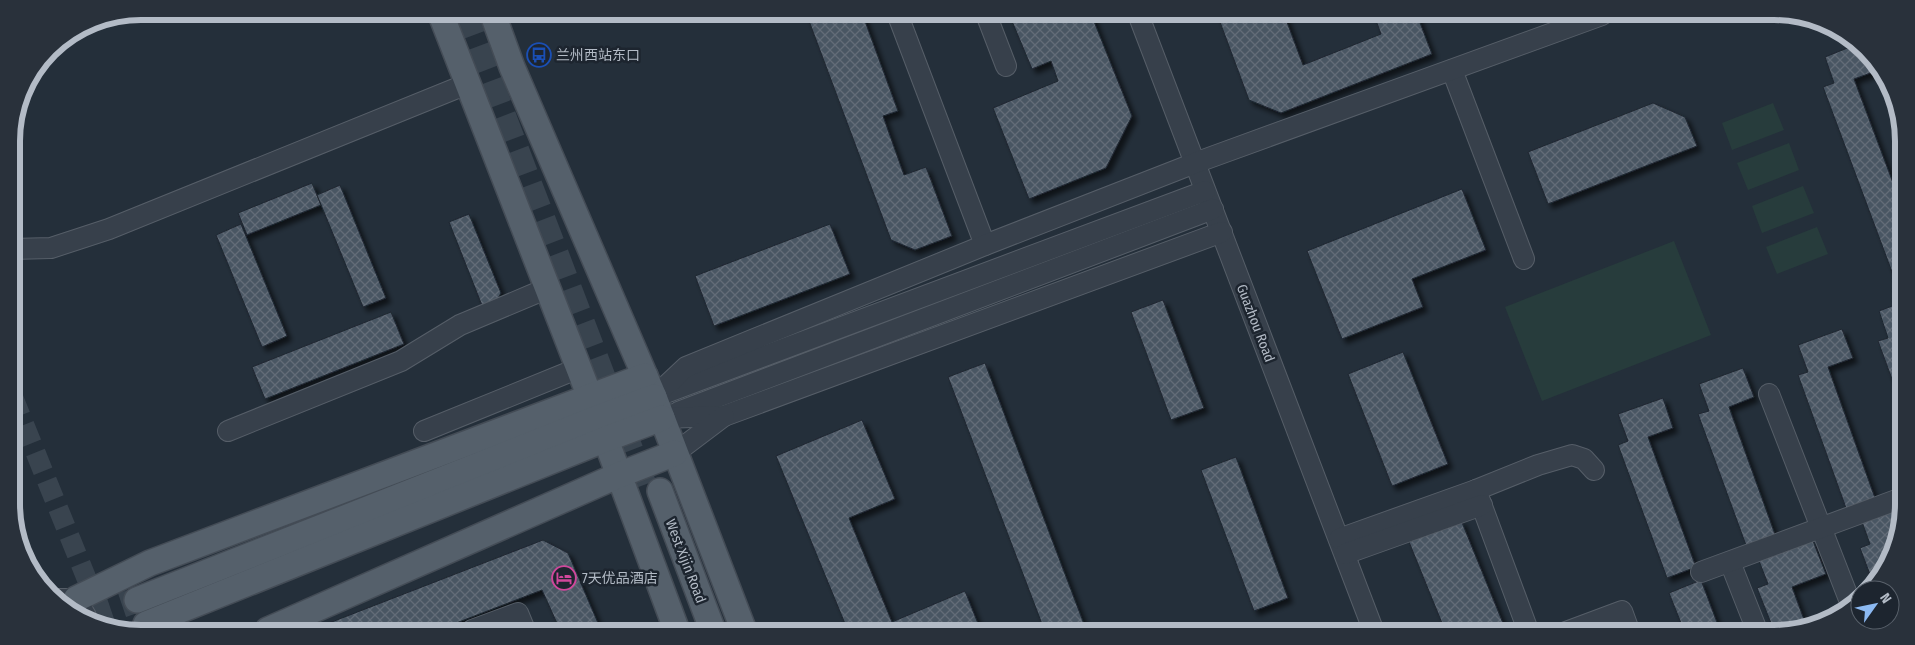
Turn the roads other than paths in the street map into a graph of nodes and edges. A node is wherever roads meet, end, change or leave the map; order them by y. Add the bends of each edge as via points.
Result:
1 (443, 20) edge
2 (495, 20) edge
3 (900, 20) edge
4 (988, 20) edge
5 (1140, 20) edge
6 (1588, 20) edge
7 (1006, 66) dead end
8 (1452, 70) junction
9 (467, 84) junction
10 (1195, 163) junction
11 (1205, 191) junction
12 (1213, 209) junction
13 (1222, 232) junction
14 (985, 245) junction
15 (20, 249) edge
16 (1524, 259) dead end
17 (548, 288) junction
18 (579, 368) junction
19 (1769, 394) dead end
20 (654, 397) junction
21 (724, 416) junction
22 (598, 418) junction
23 (228, 431) dead end
24 (424, 431) dead end
25 (675, 453) junction
26 (1594, 470) dead end
27 (619, 475) junction
28 (1479, 498) junction
29 (1895, 501) edge
30 (1821, 528) junction
31 (1342, 547) junction
32 (1730, 562) junction
33 (1701, 572) dead end
34 (1849, 599) edge
35 (137, 600) tunnel mouth
36 (74, 605) tunnel mouth
37 (146, 624) tunnel mouth
38 (279, 625) edge
39 (486, 625) edge
40 (523, 625) edge
41 (675, 625) edge
42 (697, 625) edge
43 (710, 625) edge
44 (742, 625) edge
45 (1371, 625) edge
46 (1526, 625) edge
47 (1584, 625) edge
48 (1627, 625) edge
49 (1755, 625) edge

1 - 9 main road
2 - 20 main road via 512,67
3 - 14 street
4 - 7 street
5 - 10 street, Guazhou Road
6 - 8 street
8 - 10 street
8 - 16 street
9 - 15 street via 109,229 51,248
9 - 17 main road
10 - 11 street, Guazhou Road
10 - 14 street
11 - 12 street, Guazhou Road
11 - 20 street
12 - 13 street, Guazhou Road
12 - 20 street
13 - 21 street
13 - 31 street, Guazhou Road
14 - 20 street via 686,367
17 - 18 main road
17 - 23 street via 460,325 401,361
18 - 22 main road
18 - 24 street
19 - 30 street
20 - 21 street
20 - 22 main road
20 - 25 main road
21 - 25 street
22 - 27 main road
22 - 35 main road
22 - 36 main road via 150,563
22 - 37 main road
25 - 27 main road
25 - 44 main road
26 - 28 street via 1584,459 1572,455 1538,465
27 - 38 main road
27 - 41 main road
28 - 31 street
28 - 46 street
29 - 30 street
30 - 32 street
30 - 34 street
31 - 45 street, Guazhou Road
32 - 33 street
32 - 49 street
39 - 40 street via 518,613
42 - 43 main road, West Xijin Road via 654,493
47 - 48 street via 1622,611

